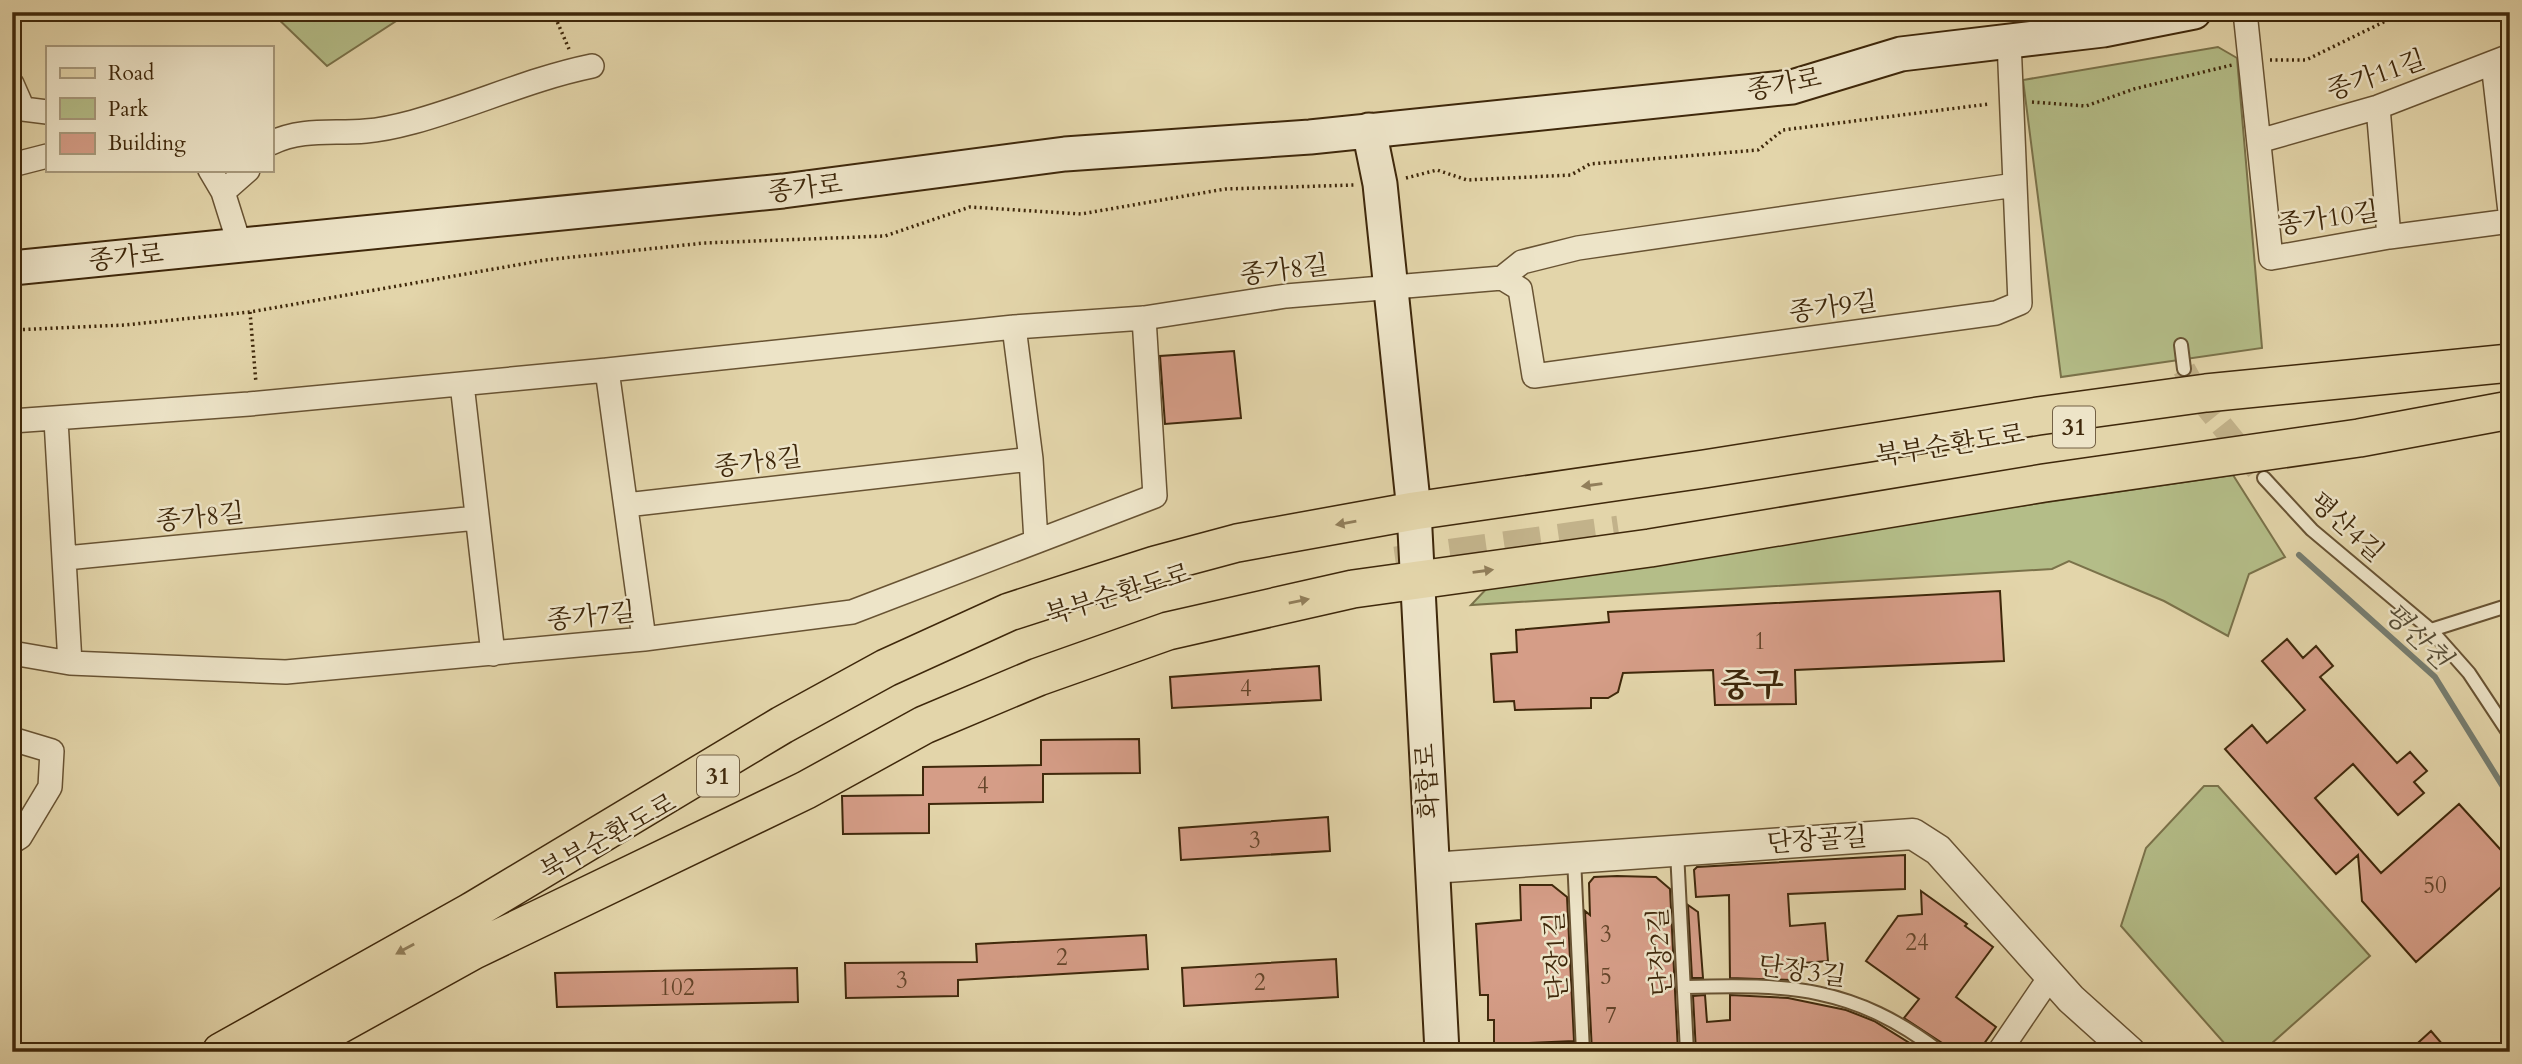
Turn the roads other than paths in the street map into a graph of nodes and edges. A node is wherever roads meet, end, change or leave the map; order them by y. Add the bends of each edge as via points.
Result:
1 (2194, 12) edge
2 (2245, 12) edge
3 (2010, 41) junction
4 (2501, 60) edge
5 (586, 67) road end
6 (12, 84) edge
7 (2378, 107) junction
8 (46, 112) edge
9 (1369, 130) junction
10 (2259, 141) junction
11 (273, 142) edge
12 (46, 156) edge
13 (12, 165) edge
14 (211, 172) edge
15 (246, 172) edge
16 (2015, 185) junction
17 (223, 192) junction
18 (2510, 212) edge
19 (2510, 222) edge
20 (2389, 237) junction
21 (240, 246) junction
22 (12, 268) edge
23 (1502, 278) junction
24 (1390, 287) junction
25 (1144, 318) junction
26 (1014, 327) junction
27 (2181, 345) dead end
28 (2510, 366) edge
29 (2184, 369) tunnel mouth
30 (607, 370) junction
31 (462, 384) junction
32 (2510, 404) edge
33 (2510, 410) edge
34 (56, 420) junction
35 (12, 421) edge
36 (1031, 458) junction
37 (2264, 478) tunnel mouth
38 (1640, 494) dead end
39 (626, 505) junction
40 (1413, 511) junction
41 (477, 518) junction
42 (1648, 530) tunnel mouth
43 (1036, 541) junction
44 (66, 558) junction
45 (1240, 558) dead end
46 (1416, 579) junction
47 (1248, 596) dead end
48 (2510, 605) edge
49 (2431, 629) junction
50 (644, 639) junction
51 (12, 653) edge
52 (493, 654) junction
53 (70, 663) junction
54 (2510, 735) edge
55 (12, 739) edge
56 (12, 842) edge
57 (1677, 850) junction
58 (1574, 858) junction
59 (1432, 868) junction
60 (463, 936) junction
61 (2050, 976) junction
62 (1685, 987) junction
63 (336, 1041) edge
64 (220, 1052) edge
65 (290, 1052) edge
66 (1442, 1052) edge
67 (1583, 1052) edge
68 (1687, 1052) edge
69 (1940, 1052) edge
70 (1999, 1052) edge
71 (2130, 1052) edge

1 - 3 main road, 종가로 via 2103,30
2 - 10 street, 종가10길
3 - 9 main road, 종가로 via 1901,54 1792,87
3 - 16 street, 종가9길
4 - 7 street, 종가11길
4 - 18 street
5 - 11 street via 548,74 413,122 367,131 314,131
6 - 8 street via 23,109
7 - 10 street, 종가11길
7 - 20 street
9 - 21 main road, 종가로 via 1065,154 783,191
9 - 24 main road via 1380,184
10 - 20 street, 종가10길 via 2271,258
12 - 13 street
14 - 17 street
15 - 17 street
16 - 23 street via 1578,248 1522,262
16 - 23 street, 종가9길 via 2020,303 1996,313 1534,376 1520,289
17 - 21 street
19 - 20 street, 종가10길
21 - 22 main road, 종가로
23 - 24 street, 종가8길
24 - 25 street, 종가8길 via 1286,296
24 - 40 main road
25 - 26 street, 종가8길
25 - 43 street, 종가7길 via 1155,496
26 - 30 street, 종가8길
26 - 36 street
27 - 29 lane
28 - 38 main road, 북부순환도로 / 31 via 2041,431
28 -> 40 main road via 2206,393
30 - 31 street, 종가8길
30 - 39 street
31 - 34 street, 종가8길
31 - 41 street
32 - 42 main road, 북부순환도로 / 31 via 2043,468
46 -> 33 main road via 1650,548 2044,483 2346,440
34 - 35 street, 종가8길
34 - 44 street
36 - 39 street, 종가8길
36 - 43 street
37 - 49 lane, 평산4길 via 2312,530
39 - 50 street
40 - 46 main road, 화합로
40 -> 60 main road via 1237,543 1155,565 1009,612 937,643 782,725
41 - 44 street, 종가8길
41 - 52 street
43 - 50 street, 종가7길 via 852,612
44 - 53 street
45 - 60 main road, 북부순환도로 / 31 via 1086,602 943,656 801,730
46 - 59 main road, 화합로
60 -> 46 main road via 806,790 924,725 1038,677 1168,632
47 - 60 main road, 북부순환도로 / 31 via 1103,637 914,713
48 - 49 lane
49 - 54 lane, 평산4길 via 2469,673
50 - 52 street, 종가7길
51 - 53 street, 종가7길
52 - 53 street, 종가7길 via 286,672
55 - 56 street via 52,751 50,787 20,837
57 - 58 street, 단장골길
57 - 61 street, 단장골길 via 1913,834 1938,850
57 - 62 lane, 단장2길
58 - 59 street, 단장골길
58 - 67 lane, 단장1길
59 - 66 main road, 화합로
60 - 63 main road, 북부순환도로 / 31
60 -> 64 main road, 북부순환도로 / 31
61 - 70 street
61 - 71 street, 단장골길
62 - 68 lane, 단장2길
62 - 69 lane, 단장3길 via 1750,985 1833,995 1892,1019
63 - 65 main road, 북부순환도로 / 31

